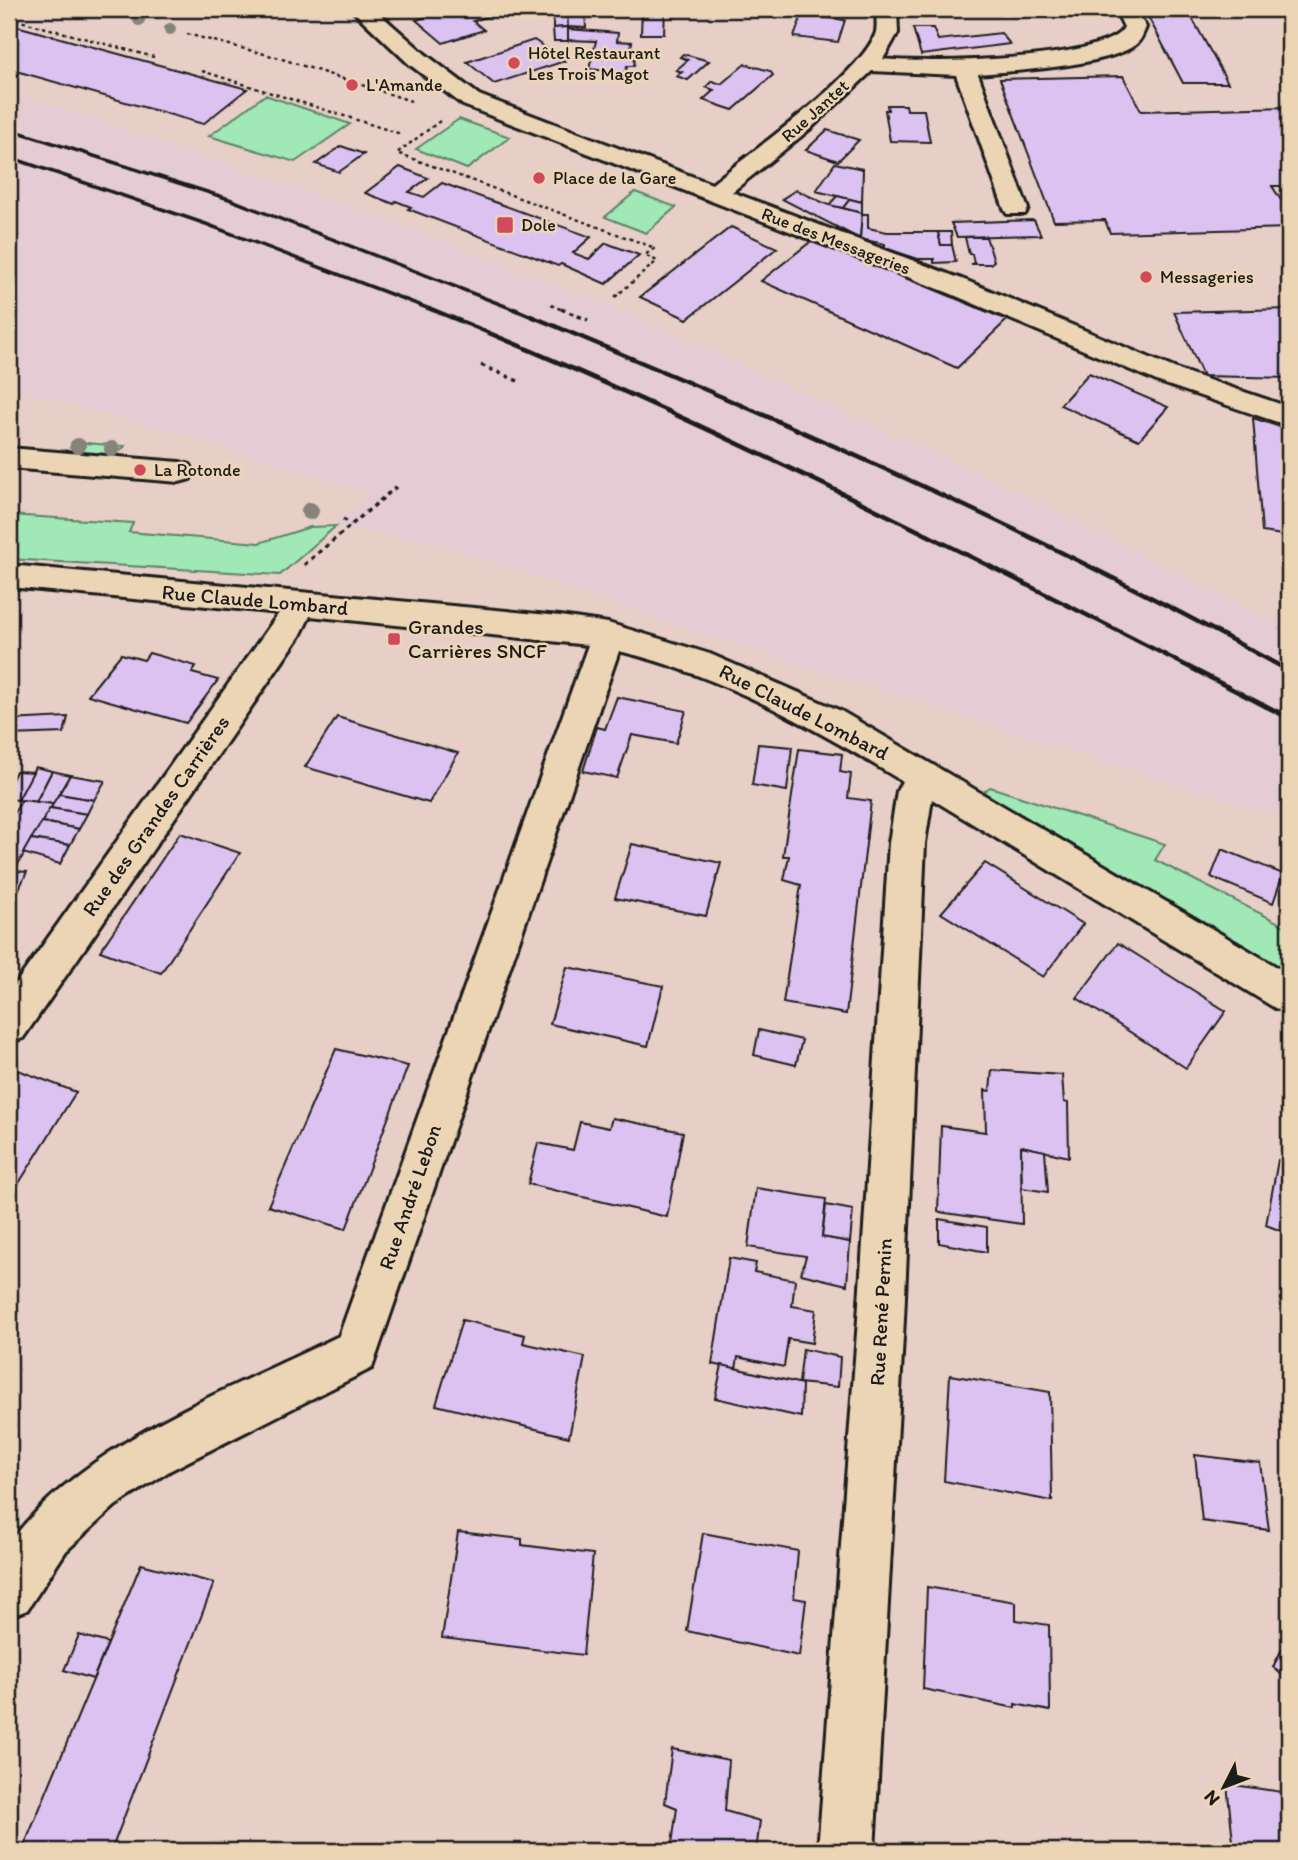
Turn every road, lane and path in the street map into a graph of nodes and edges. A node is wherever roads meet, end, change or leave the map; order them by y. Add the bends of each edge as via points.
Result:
1 (362, 9) edge
2 (886, 9) edge
3 (1125, 9) edge
4 (9, 18) edge
5 (187, 34) dead end
6 (154, 57) dead end
7 (867, 64) junction
8 (964, 67) junction
9 (202, 71) dead end
10 (414, 102) dead end
11 (448, 116) dead end
12 (401, 134) dead end
13 (713, 194) junction
14 (1016, 209) dead end
15 (615, 298) dead end
16 (551, 305) dead end
17 (588, 320) dead end
18 (481, 365) dead end
19 (518, 382) dead end
20 (1289, 417) edge
21 (9, 458) edge
22 (179, 472) dead end
23 (396, 487) dead end
24 (343, 519) dead end
25 (351, 524) junction
26 (302, 566) dead end
27 (9, 576) edge
28 (299, 605) junction
29 (608, 635) junction
30 (926, 775) junction
31 (1289, 995) edge
32 (9, 1025) edge
33 (9, 1592) edge
34 (846, 1851) edge

1 - 13 street, Rue des Messageries via 471,100
2 - 7 street, Rue Jantet via 887,33
3 - 8 street via 1135,27 1130,38 1115,48
4 - 6 path
5 - 10 path via 276,57
7 - 8 street
7 - 13 street, Rue Jantet via 771,150
8 - 14 street
9 - 12 path
11 - 15 path via 397,153 655,248 645,255 657,261
13 - 20 street, Rue des Messageries via 958,287 1169,376
16 - 17 path
18 - 19 path
21 - 22 street
23 - 25 path
24 - 25 path
25 - 26 path
27 - 28 street, Rue Claude Lombard
28 - 29 street, Rue Claude Lombard
28 - 32 street, Rue des Grandes Carrières
29 - 30 street, Rue Claude Lombard via 667,650 753,682
29 - 33 street, Rue André Lebon via 356,1352 108,1479 48,1531
30 - 31 street, Rue Claude Lombard
30 - 34 street, Rue René Pernin via 915,792 906,843

